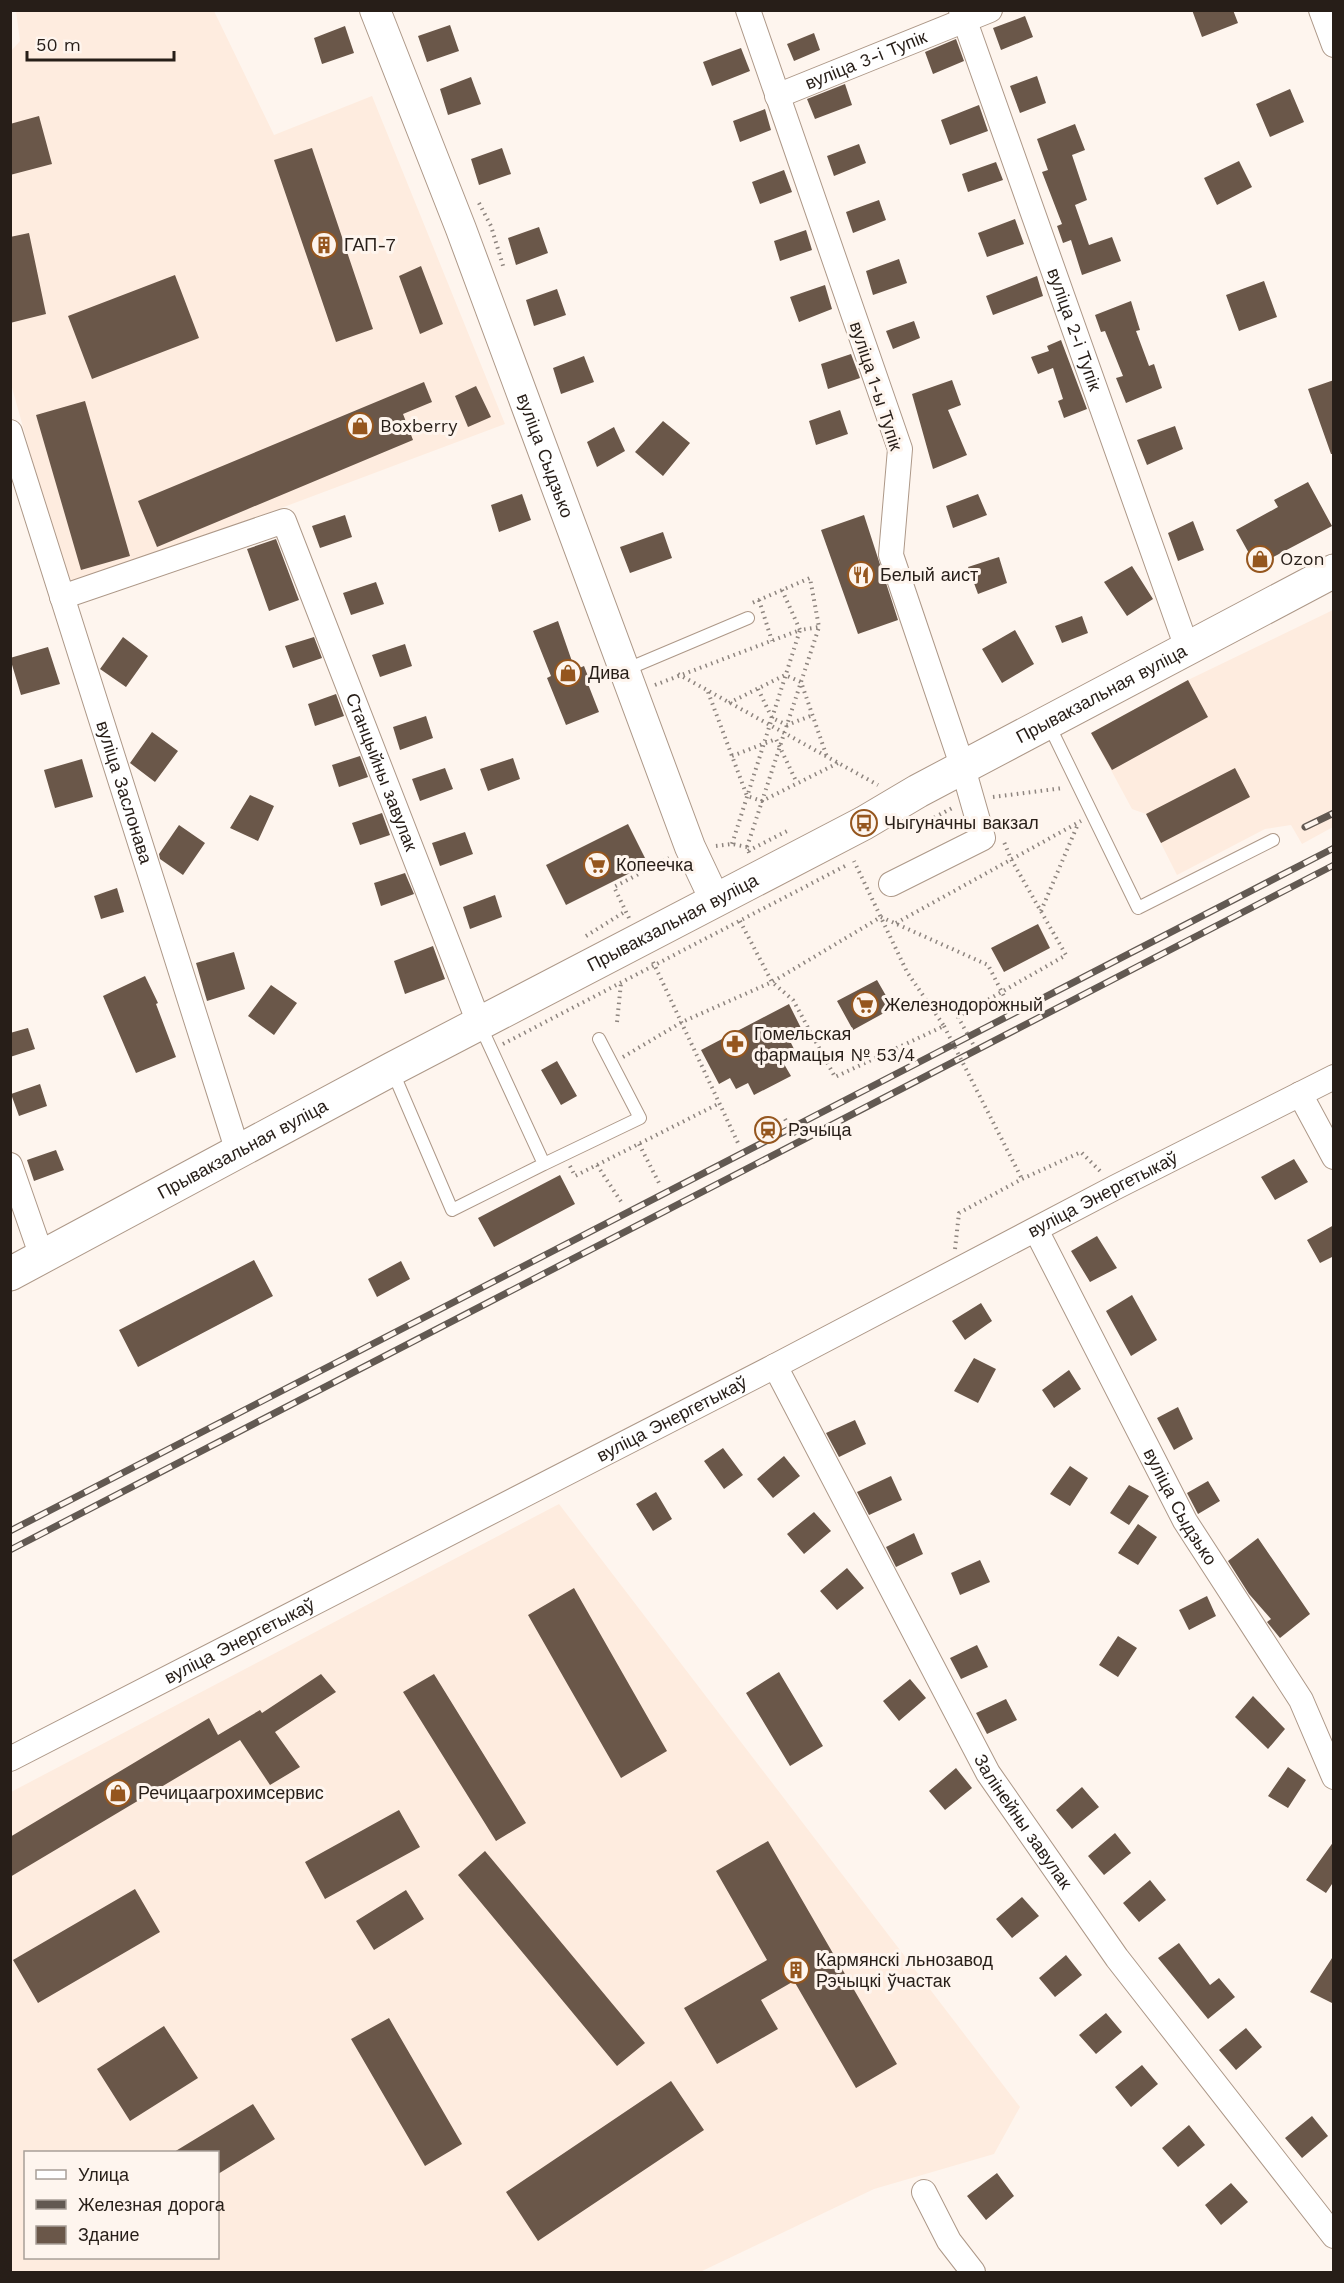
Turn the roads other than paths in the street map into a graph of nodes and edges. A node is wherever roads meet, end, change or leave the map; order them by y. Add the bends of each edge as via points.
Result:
1 (375, 10) edge
2 (748, 10) edge
3 (990, 10) edge
4 (1321, 10) edge
5 (963, 15) edge
6 (1334, 45) edge
7 (777, 96) junction
8 (10, 432) edge
9 (1334, 571) edge
10 (63, 597) junction
11 (748, 618) dead end
12 (1187, 648) junction
13 (633, 666) junction
14 (1048, 722) junction
15 (963, 768) junction
16 (1273, 840) dead end
17 (891, 884) dead end
18 (715, 900) junction
19 (486, 1036) junction
20 (599, 1039) dead end
21 (392, 1069) junction
22 (1334, 1077) edge
23 (1300, 1094) junction
24 (238, 1152) junction
25 (1334, 1157) edge
26 (544, 1164) junction
27 (10, 1165) edge
28 (1036, 1230) junction
29 (42, 1257) junction
30 (10, 1274) edge
31 (775, 1366) junction
32 (10, 1759) edge
33 (1334, 1777) edge
34 (924, 2192) dead end
35 (1334, 2236) edge
36 (973, 2272) edge

1 - 13 street, вуліца Сыдзько
2 - 7 street, вуліца 1-ы Тупік
3 - 5 street, вуліца 3-і Тупік
4 - 6 street
5 - 7 street, вуліца 3-і Тупік
5 - 12 street, вуліца 2-і Тупік
7 - 15 street, вуліца 1-ы Тупік via 900,449 891,555
8 - 10 street, вуліца Заслонава
9 - 12 main road, Прывакзальная вуліца
10 - 19 street, Станцыйны завулак via 284,521
10 - 24 street, вуліца Заслонава
11 - 13 lane
12 - 14 main road, Прывакзальная вуліца
13 - 18 street, вуліца Сыдзько via 690,847
14 - 15 main road, Прывакзальная вуліца
14 - 16 lane via 1138,908
15 - 17 street, вуліца 1-ы Тупік via 983,838
15 - 18 main road, Прывакзальная вуліца via 767,890
18 - 19 main road, Прывакзальная вуліца via 647,952
19 - 21 main road, Прывакзальная вуліца
19 - 26 lane
20 - 26 lane via 640,1118
21 - 24 main road, Прывакзальная вуліца
21 - 26 lane via 452,1210
22 - 23 street, вуліца Энергетыкаў
23 - 25 street
23 - 28 street, вуліца Энергетыкаў
24 - 29 main road, Прывакзальная вуліца
27 - 29 street
28 - 31 street, вуліца Энергетыкаў
28 - 33 street, вуліца Сыдзько via 1185,1521 1301,1700
29 - 30 main road, Прывакзальная вуліца
31 - 32 street, вуліца Энергетыкаў
31 - 35 street, Залінейны завулак via 988,1773 1117,1958
34 - 36 street via 949,2241

